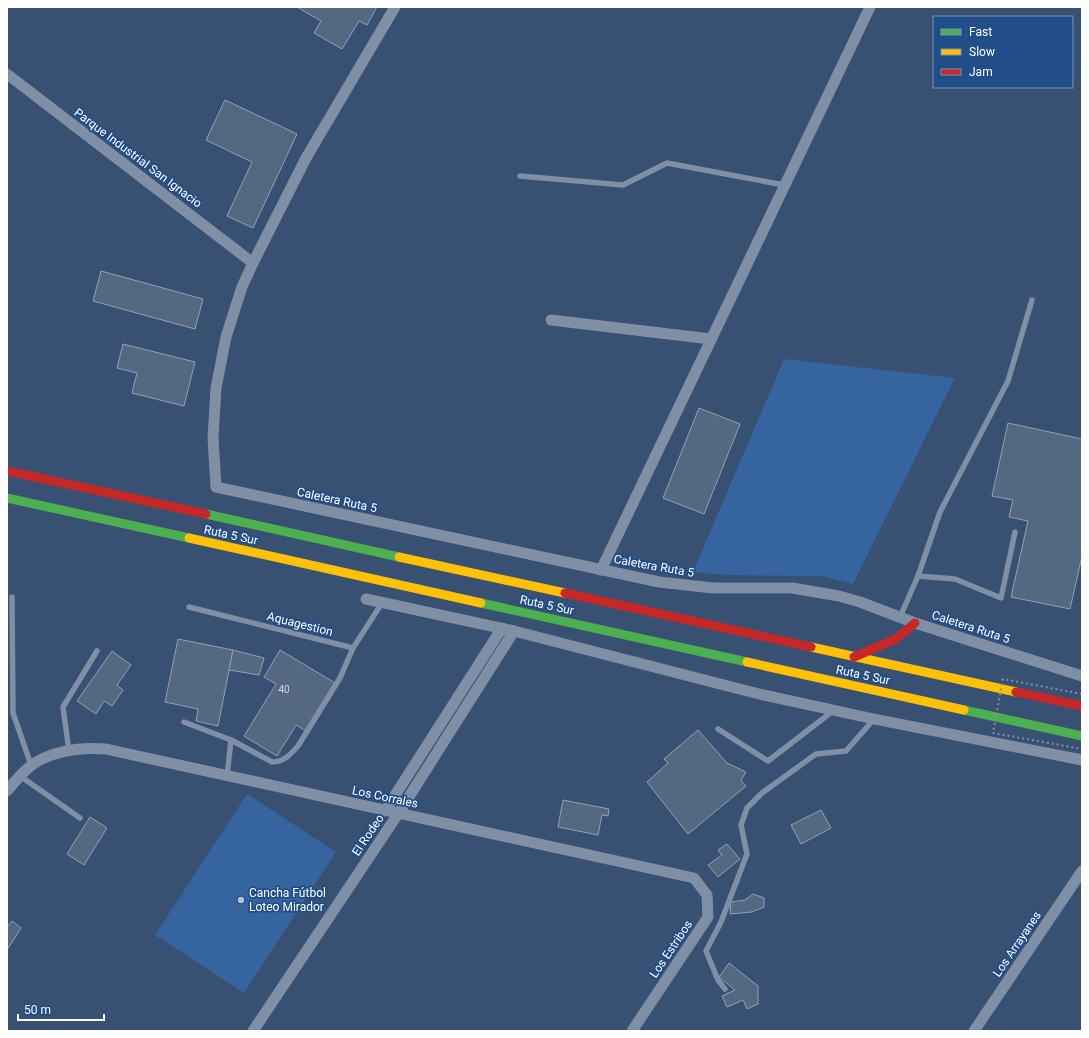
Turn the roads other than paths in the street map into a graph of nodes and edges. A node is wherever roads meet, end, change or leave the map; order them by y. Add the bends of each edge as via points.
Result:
1 (395, 7) edge
2 (870, 7) edge
3 (7, 74) edge
4 (520, 176) dead end
5 (784, 185) junction
6 (253, 263) junction
7 (1032, 300) dead end
8 (551, 320) dead end
9 (710, 339) junction
10 (7, 471) edge
11 (7, 498) edge
12 (1015, 532) dead end
13 (602, 570) junction
14 (918, 576) junction
15 (12, 597) dead end
16 (366, 599) dead end
17 (382, 603) junction
18 (189, 607) dead end
19 (900, 617) junction
20 (915, 622) junction
21 (502, 628) junction
22 (514, 631) junction
23 (353, 648) junction
24 (97, 651) dead end
25 (854, 657) junction
26 (1082, 676) edge
27 (1082, 706) edge
28 (833, 710) junction
29 (874, 719) junction
30 (184, 722) dead end
31 (718, 729) dead end
32 (1082, 736) edge
33 (231, 740) junction
34 (70, 751) junction
35 (1082, 760) edge
36 (31, 765) junction
37 (20, 776) junction
38 (227, 776) junction
39 (7, 791) edge
40 (385, 811) junction
41 (398, 814) junction
42 (80, 818) dead end
43 (1082, 871) edge
44 (694, 878) joint
45 (725, 989) dead end
46 (253, 1031) edge
47 (632, 1031) edge
48 (974, 1031) edge

1 - 6 street via 306,158
2 - 5 street
3 - 6 street, Parque Industrial San Ignacio
4 - 5 lane via 622,185 667,164
5 - 9 street
6 - 13 street, Caletera Ruta 5 via 233,312 220,363 214,412 216,487
7 - 14 lane via 1008,380 940,512
8 - 9 street
9 - 13 street
10 - 25 highway, Ruta 5 Sur
11 - 32 highway, Ruta 5 Sur
12 - 14 lane via 1001,598 955,579
13 - 19 street, Caletera Ruta 5 via 685,586 769,587 816,591 860,602
14 - 19 lane
15 - 36 lane via 13,713
16 - 17 street
17 - 21 street
17 - 23 lane
18 - 23 lane, Aquagestion
19 - 20 street, Caletera Ruta 5
20 - 25 highway via 896,639
20 - 26 street, Caletera Ruta 5
21 - 22 street
21 - 40 street, El Rodeo
22 - 28 street via 759,694
22 - 41 street, El Rodeo
23 - 33 lane via 340,678 290,755 279,762 272,762
24 - 34 lane via 63,707
25 - 27 highway, Ruta 5 Sur
28 - 29 street
28 - 31 lane via 768,761
29 - 35 street
29 - 45 lane via 846,751 816,754 762,793 747,808 741,825 747,854 721,922 706,952 718,980
30 - 33 lane
33 - 38 lane
34 - 36 street, Los Corrales via 49,755
34 - 38 street, Los Corrales via 87,748 106,749
36 - 37 street, Los Corrales
37 - 39 street, Los Corrales
37 - 42 lane
38 - 40 street, Los Corrales
40 - 41 street, Los Corrales
41 - 44 street, Los Corrales
41 - 46 street, El Rodeo
43 - 48 street, Los Arrayanes
44 - 47 street, Los Estribos via 707,895 708,918

